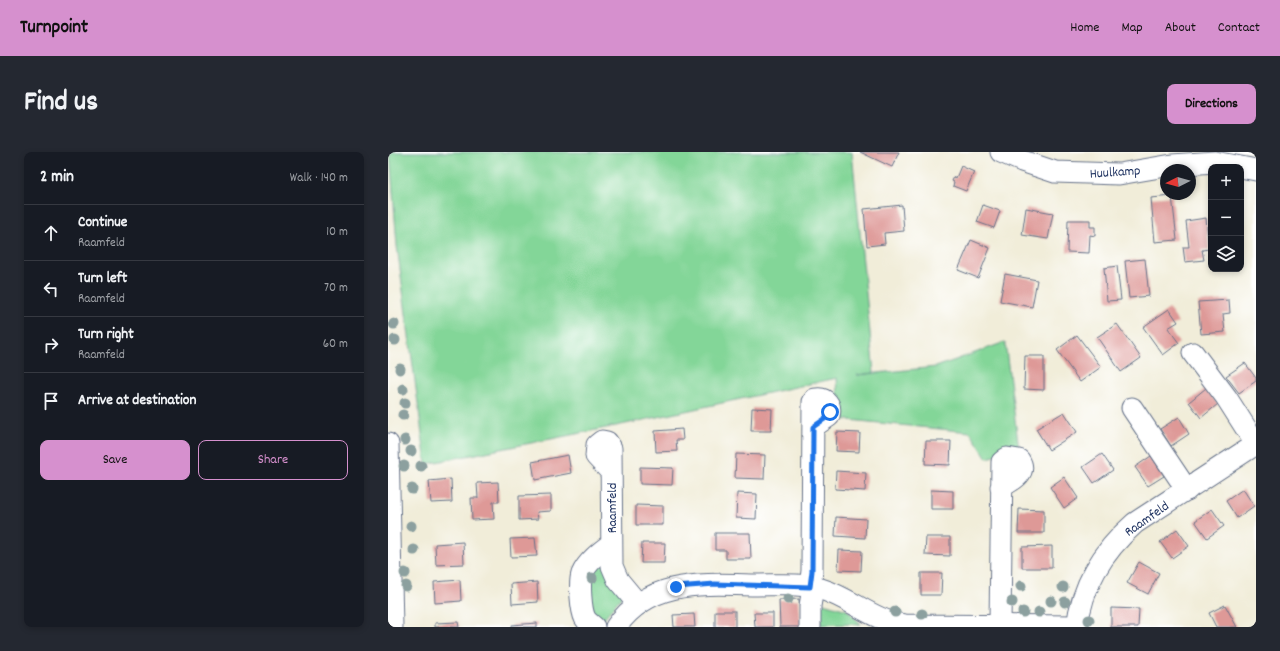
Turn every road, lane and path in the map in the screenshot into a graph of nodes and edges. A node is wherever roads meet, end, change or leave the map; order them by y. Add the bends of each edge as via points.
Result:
1 (1001, 152) edge
2 (1256, 170) edge
3 (1193, 353) dead end
4 (1132, 408) dead end
5 (813, 427) dead end
6 (388, 444) edge
7 (1256, 444) edge
8 (611, 472) dead end
9 (1001, 487) dead end
10 (1187, 490) junction
11 (611, 544) junction
12 (812, 587) junction
13 (638, 604) junction
14 (1000, 624) junction
15 (392, 627) edge
16 (594, 627) edge
17 (616, 627) edge
18 (810, 627) edge
19 (1077, 627) edge

1 - 2 street, Huulkamp via 1022,162 1055,172 1118,174 1172,165 1215,162
3 - 7 street via 1226,397
4 - 10 street
5 - 12 street
6 - 15 street
7 - 10 street, Raamfeld
8 - 11 street, Raamfeld
9 - 14 street
10 - 19 street, Raamfeld via 1135,523 1109,550 1087,588
11 - 13 street, Raamfeld via 610,558 614,572
11 - 16 street, Raamfeld via 590,562 582,574 582,611
12 - 13 street, Raamfeld via 685,585 666,589
12 - 14 street, Raamfeld via 833,594 892,623
12 - 18 street
13 - 17 street, Raamfeld
14 - 19 street, Raamfeld

